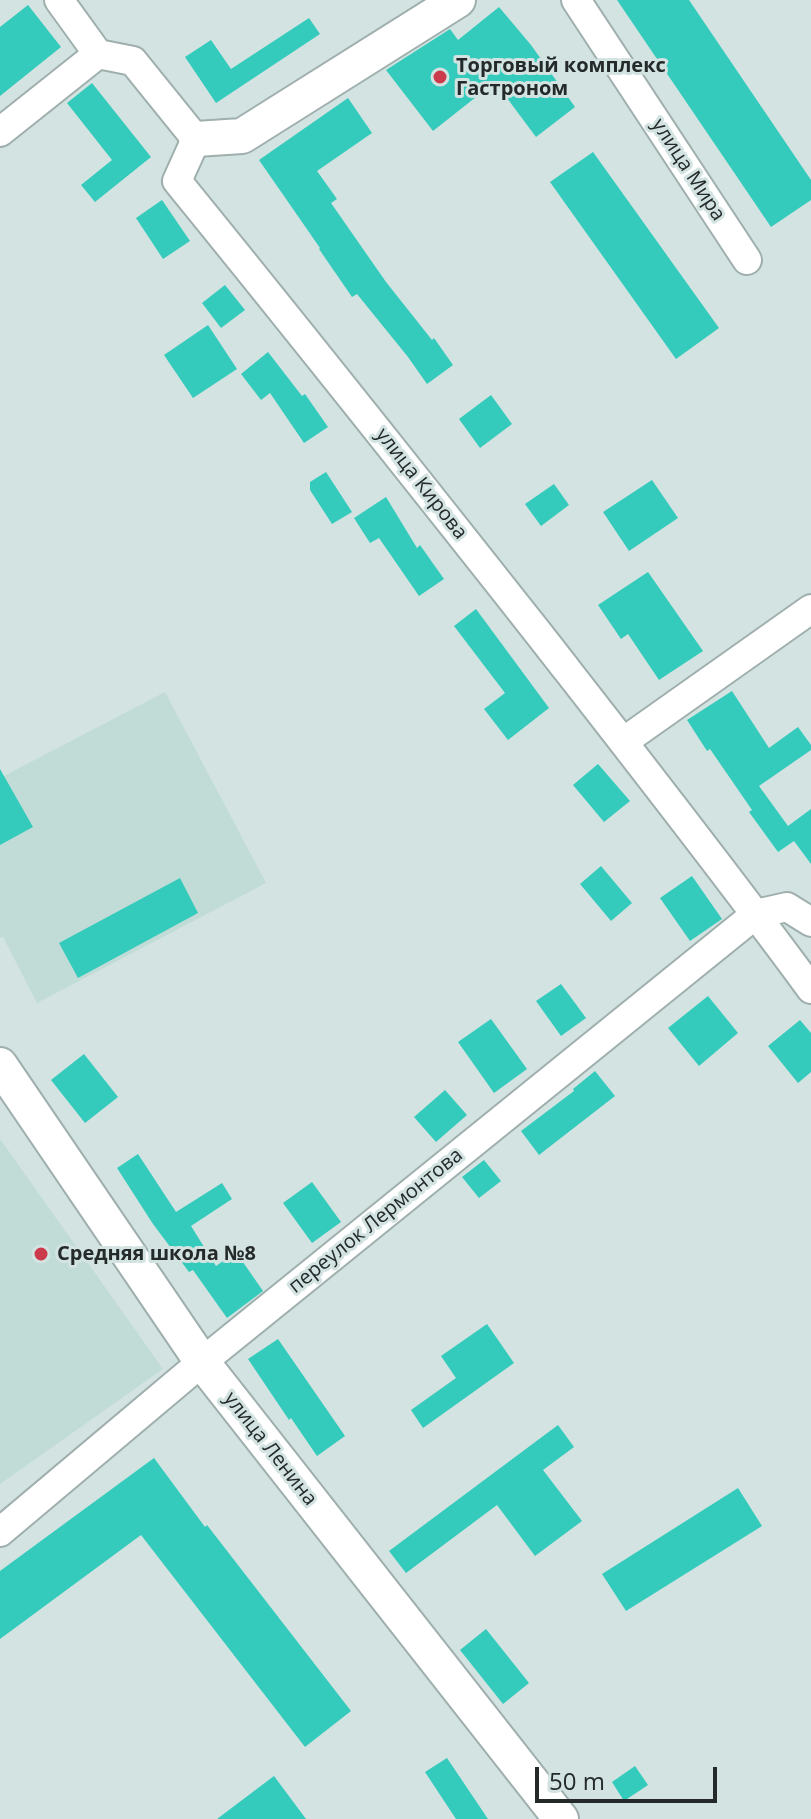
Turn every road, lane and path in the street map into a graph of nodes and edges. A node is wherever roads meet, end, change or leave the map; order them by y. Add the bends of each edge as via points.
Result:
1 (59, 0) edge
2 (458, 0) edge
3 (576, 0) edge
4 (98, 54) junction
5 (0, 132) edge
6 (196, 139) junction
7 (747, 260) dead end
8 (811, 609) edge
9 (623, 742) junction
10 (756, 914) junction
11 (811, 922) edge
12 (811, 989) edge
13 (0, 1065) edge
14 (202, 1362) junction
15 (0, 1532) edge
16 (561, 1819) edge

1 - 4 street
2 - 6 street via 242,136
3 - 7 street, улица Мира
4 - 5 street
4 - 6 street via 133,61
6 - 9 street, улица Кирова via 177,181
8 - 9 street
9 - 10 street, улица Кирова
10 - 11 street via 787,907
10 - 12 street, улица Кирова
10 - 14 street, переулок Лермонтова
13 - 14 street, улица Ленина
14 - 15 street, переулок Лермонтова
14 - 16 street, улица Ленина

